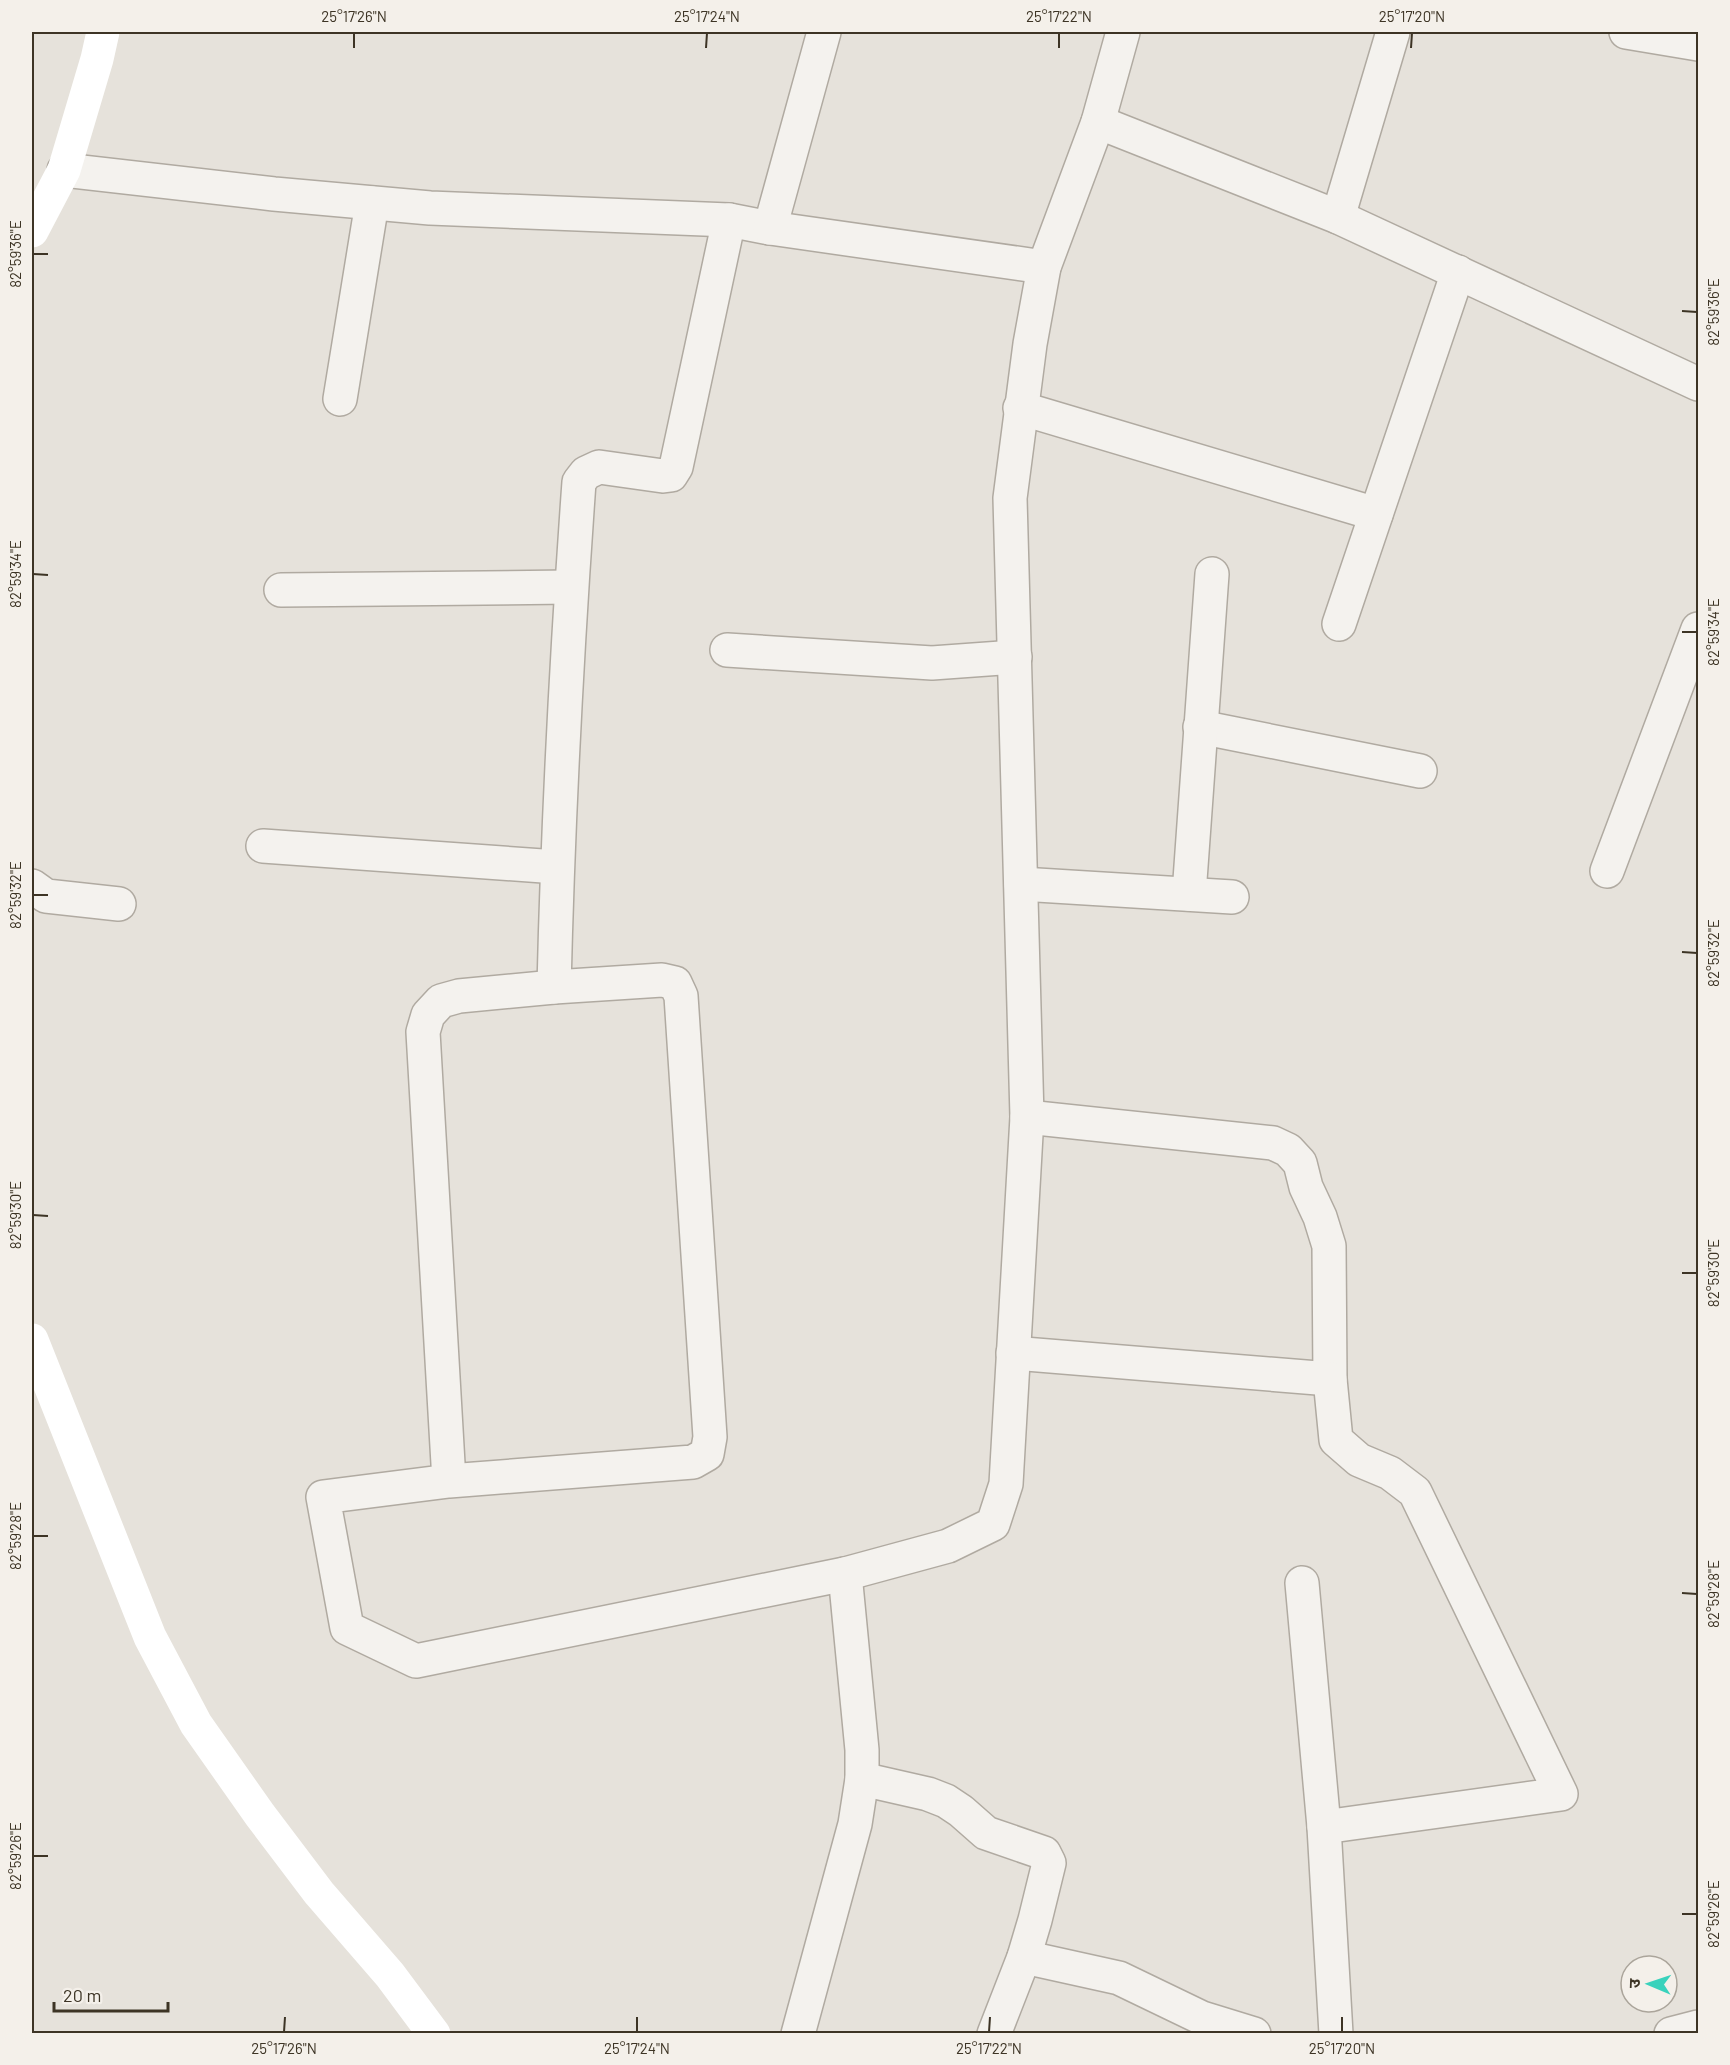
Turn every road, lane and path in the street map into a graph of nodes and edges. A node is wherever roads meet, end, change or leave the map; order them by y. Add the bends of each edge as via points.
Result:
1 (103, 32) edge
2 (824, 32) edge
3 (1123, 32) edge
4 (1393, 32) edge
5 (1626, 32) edge
6 (1698, 44) edge
7 (1098, 122) junction
8 (64, 170) junction
9 (372, 203) junction
10 (1338, 217) junction
11 (729, 220) junction
12 (770, 228) junction
13 (32, 231) edge
14 (1044, 267) junction
15 (1458, 272) junction
16 (1698, 384) edge
17 (340, 399) dead end
18 (1020, 408) junction
19 (1376, 514) junction
20 (1212, 574) dead end
21 (571, 587) junction
22 (281, 590) dead end
23 (1340, 624) dead end
24 (1698, 629) edge
25 (727, 650) dead end
26 (1015, 657) junction
27 (1200, 727) junction
28 (1420, 771) dead end
29 (263, 846) dead end
30 (557, 867) junction
31 (1607, 871) dead end
32 (1021, 884) junction
33 (32, 886) edge
34 (1189, 894) junction
35 (1232, 897) dead end
36 (119, 904) dead end
37 (554, 987) junction
38 (1027, 1117) junction
39 (32, 1340) edge
40 (1013, 1353) junction
41 (1330, 1379) junction
42 (449, 1482) junction
43 (844, 1574) junction
44 (1302, 1583) dead end
45 (862, 1779) junction
46 (1324, 1827) junction
47 (1024, 1957) junction
48 (1698, 2027) edge
49 (434, 2034) edge
50 (798, 2034) edge
51 (994, 2034) edge
52 (1254, 2034) edge
53 (1336, 2034) edge
54 (1671, 2034) edge

1 - 8 street
2 - 12 street
3 - 7 street
4 - 10 street
5 - 6 street
7 - 10 street
7 - 14 street
8 - 9 street
8 - 13 street
9 - 11 street
9 - 17 street
10 - 15 street
11 - 12 street
11 - 21 street via 676,467 671,475 663,476 599,467 586,473 579,482
12 - 14 street
14 - 18 street
15 - 16 street
15 - 19 street
18 - 19 street
18 - 26 street via 1010,498
19 - 23 street
20 - 27 street
21 - 22 street
21 - 30 street
24 - 31 street
25 - 26 street via 932,663
26 - 32 street
27 - 28 street
27 - 34 street
29 - 30 street
30 - 37 street
32 - 34 street
32 - 38 street
33 - 36 street via 46,896
34 - 35 street
37 - 42 street via 441,1001 428,1015 423,1032
37 - 42 street via 662,980 675,983 681,996 710,1437 707,1454 693,1462
38 - 40 street
38 - 41 street via 1272,1143 1288,1150 1300,1163 1329,1246
39 - 49 street via 150,1636 196,1724 313,1885 390,1975
40 - 41 street
40 - 43 street via 1006,1484 993,1524 948,1546
41 - 46 street via 1336,1440 1359,1460 1390,1473 1414,1492 1561,1794
42 - 43 street via 322,1497 346,1628 416,1661
43 - 45 street
44 - 46 street
45 - 47 street via 946,1801 986,1833 1044,1854 1049,1863
45 - 50 street via 855,1824
46 - 53 street
47 - 51 street
47 - 52 street via 1119,1978 1202,2018
48 - 54 street

